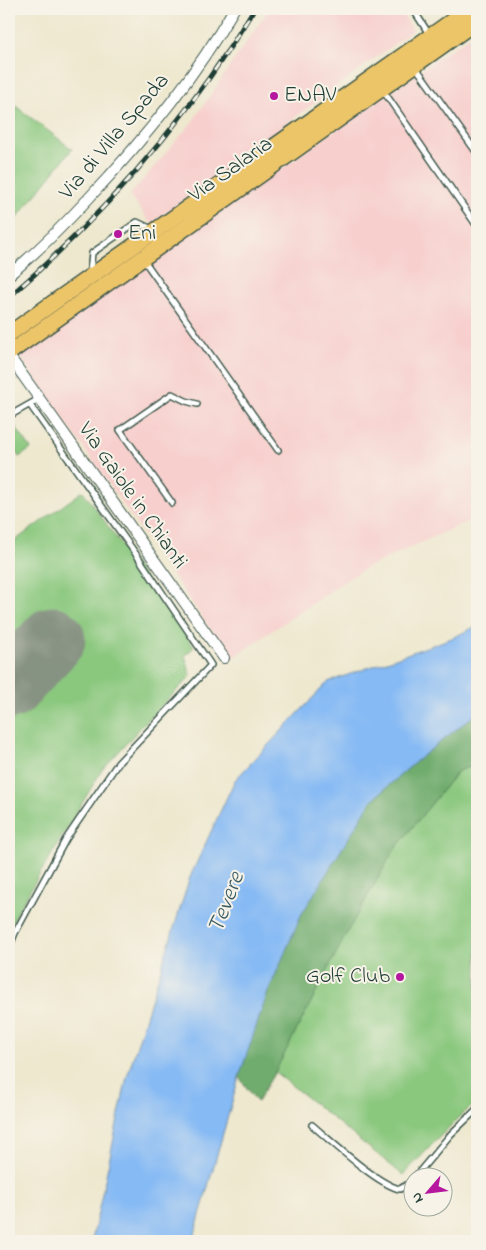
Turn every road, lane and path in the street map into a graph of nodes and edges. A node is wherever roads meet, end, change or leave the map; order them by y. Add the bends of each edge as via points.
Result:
1 (234, 9) edge
2 (413, 9) edge
3 (469, 9) edge
4 (477, 21) edge
5 (431, 36) junction
6 (415, 65) junction
7 (381, 89) junction
8 (477, 154) edge
9 (477, 226) edge
10 (143, 258) junction
11 (9, 275) edge
12 (9, 334) edge
13 (9, 354) edge
14 (39, 398) junction
15 (197, 404) dead end
16 (30, 406) junction
17 (9, 416) edge
18 (278, 450) dead end
19 (172, 503) dead end
20 (224, 658) dead end
21 (9, 948) edge
22 (477, 1109) edge
23 (312, 1125) dead end
24 (422, 1168) edge
25 (404, 1186) edge

1 - 11 street, Via di Villa Spada via 174,98 114,171 58,231
2 - 5 lane
3 - 5 main road, Via Salaria
4 - 6 main road, Via Salaria
5 - 12 main road, Via Salaria
6 - 7 main road, Via Salaria
6 - 8 lane
7 - 9 lane
7 - 10 main road, Via Salaria
10 - 13 main road, Via Salaria
10 - 18 lane
13 - 14 street, Via Gaiole in Chianti
14 - 16 lane
14 - 20 street, Via Gaiole in Chianti
15 - 19 lane via 172,394 120,430
16 - 17 lane
16 - 21 lane via 138,556 211,665 118,763 66,840
22 - 24 lane
23 - 25 lane via 392,1187

